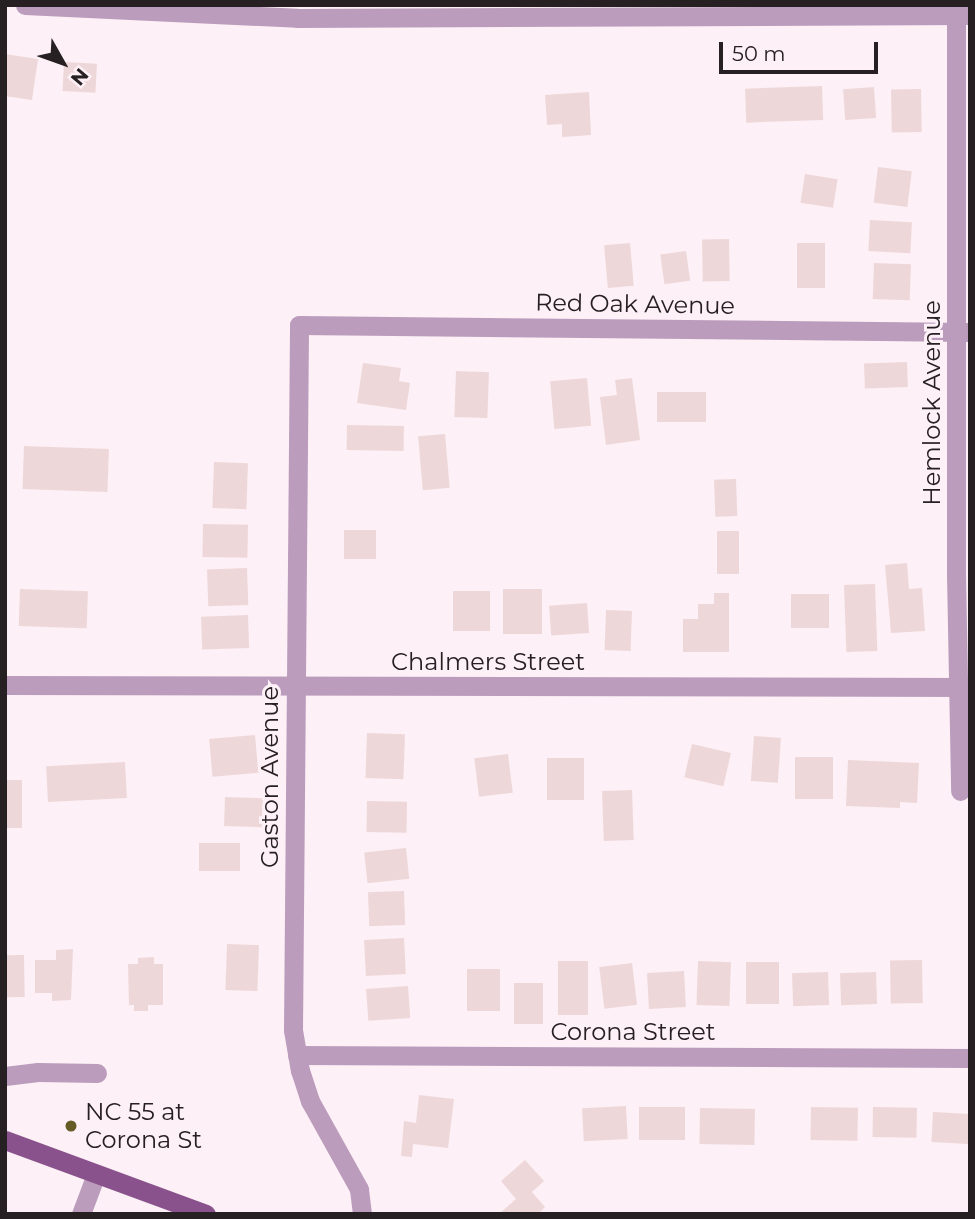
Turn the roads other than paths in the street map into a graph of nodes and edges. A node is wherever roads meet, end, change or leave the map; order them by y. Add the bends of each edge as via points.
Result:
1 (25, 5) edge
2 (623, 11) edge
3 (298, 12) edge
4 (963, 14) edge
5 (299, 325) joint
6 (963, 332) edge
7 (5, 685) edge
8 (296, 686) junction
9 (964, 687) edge
10 (960, 791) dead end
11 (297, 1055) junction
12 (970, 1058) edge
13 (97, 1073) dead end
14 (5, 1076) edge
15 (5, 1140) edge
16 (96, 1174) junction
17 (81, 1214) edge
18 (206, 1214) edge
19 (362, 1214) edge

1 - 3 street
2 - 3 street
2 - 4 street
4 - 6 street, Hemlock Avenue
5 - 6 street, Red Oak Avenue
5 - 8 street, Gaston Avenue
6 - 9 street, Hemlock Avenue
7 - 8 street, Chalmers Street
8 - 9 street, Chalmers Street
8 - 11 street, Gaston Avenue via 293,1030
9 - 10 street, Hemlock Avenue
11 - 12 street, Corona Street
11 - 19 street, Gaston Avenue via 310,1101 359,1189
13 - 14 street
15 - 16 main road
16 - 17 street
16 - 18 main road

